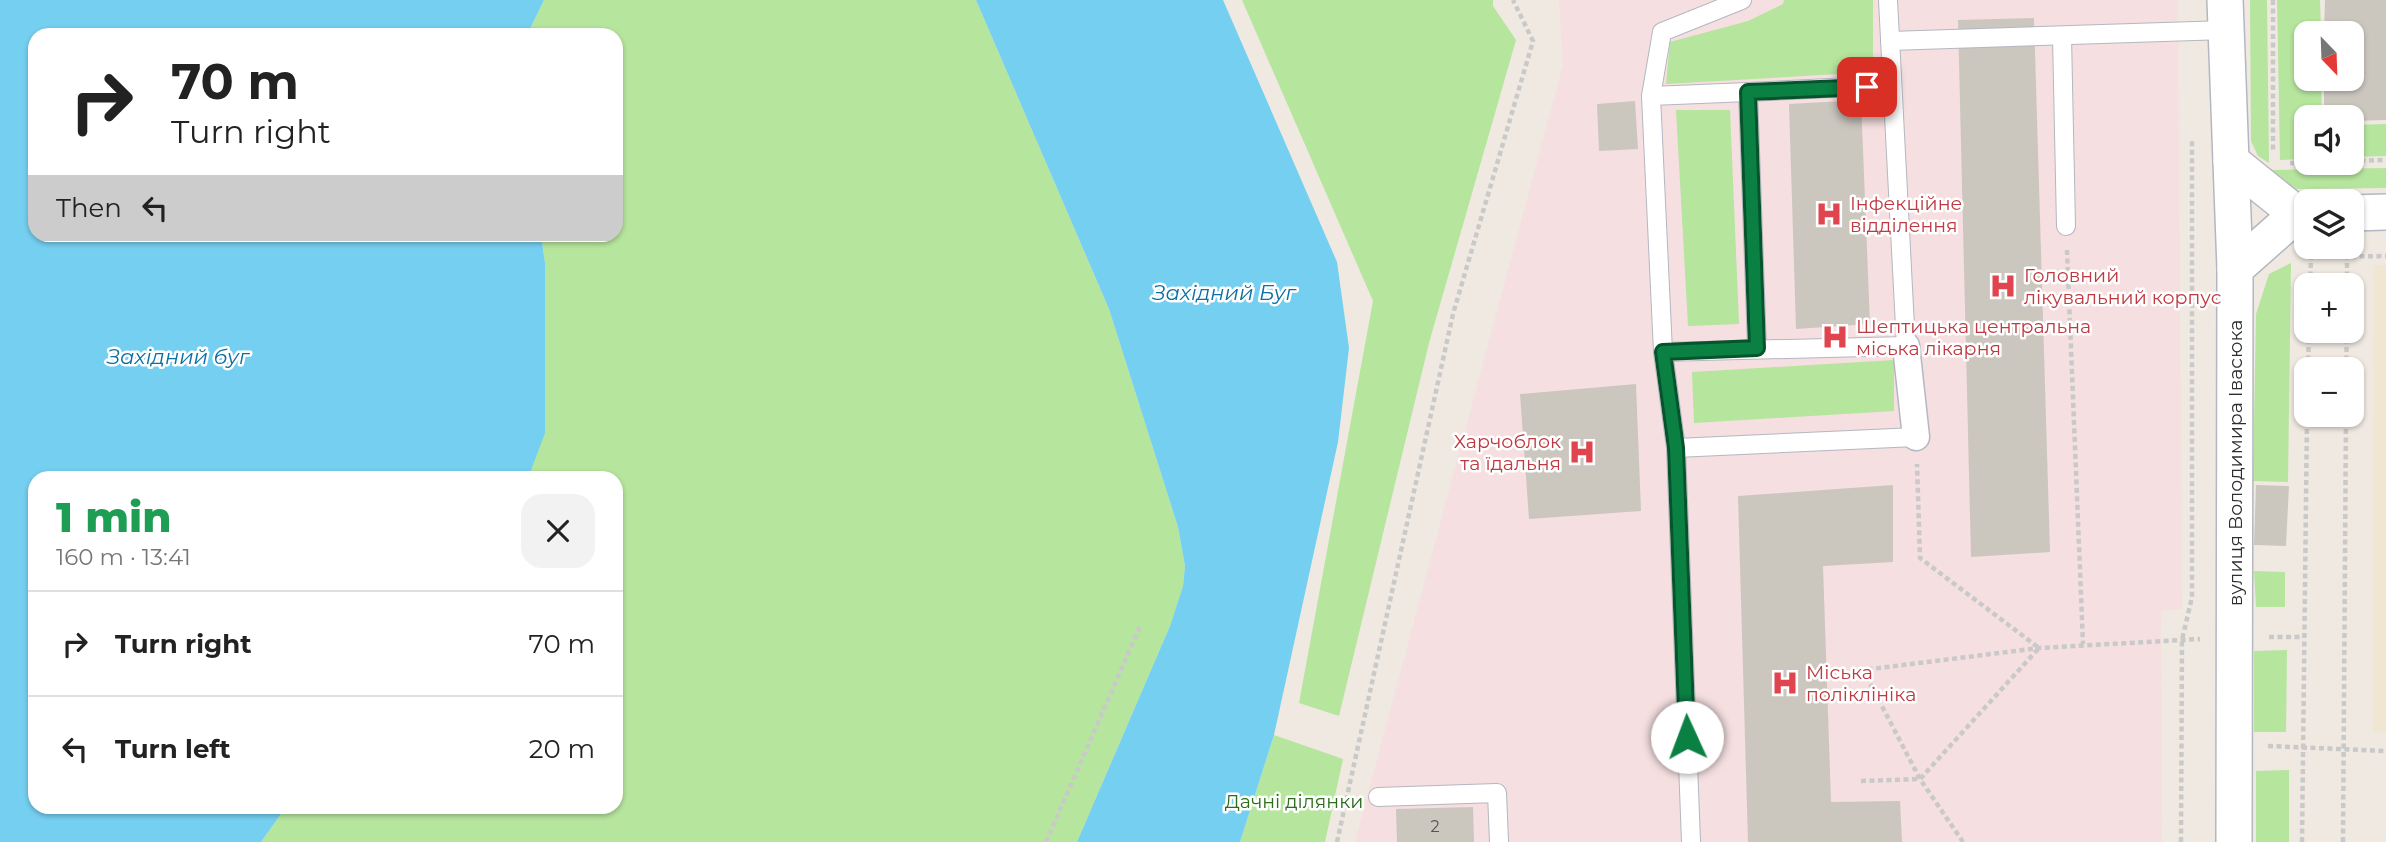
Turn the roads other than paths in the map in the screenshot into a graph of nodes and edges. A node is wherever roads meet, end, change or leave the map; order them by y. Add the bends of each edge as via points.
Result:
1 (1742, 0) edge
2 (1888, 0) edge
3 (2225, 15) edge
4 (2062, 37) junction
5 (1889, 41) junction
6 (1891, 85) junction
7 (1748, 92) junction
8 (1651, 96) junction
9 (2231, 161) junction
10 (2294, 208) edge
11 (2386, 212) edge
12 (2364, 213) edge
13 (2294, 221) edge
14 (2066, 226) road end
15 (2235, 269) junction
16 (1906, 346) junction
17 (1757, 348) junction
18 (1663, 352) junction
19 (1916, 437) joint
20 (1676, 448) junction
21 (1378, 797) dead end
22 (1499, 842) edge
23 (1691, 842) edge
24 (2234, 842) edge

1 - 8 lane via 1662,32
2 - 5 lane
3 - 4 lane
3 - 9 street, вулиця Володимира Івасюка
4 - 5 lane
4 - 14 lane
5 - 6 lane
6 - 7 lane
6 - 16 lane
7 - 8 lane
7 - 17 lane
8 - 18 lane
9 - 10 street
9 - 15 street, вулиця Володимира Івасюка
11 - 12 street
13 - 15 street
15 - 24 street, вулиця Володимира Івасюка
16 - 17 lane
16 - 19 street
17 - 18 lane
18 - 20 lane
19 - 20 lane
20 - 23 lane
21 - 22 lane via 1497,793

